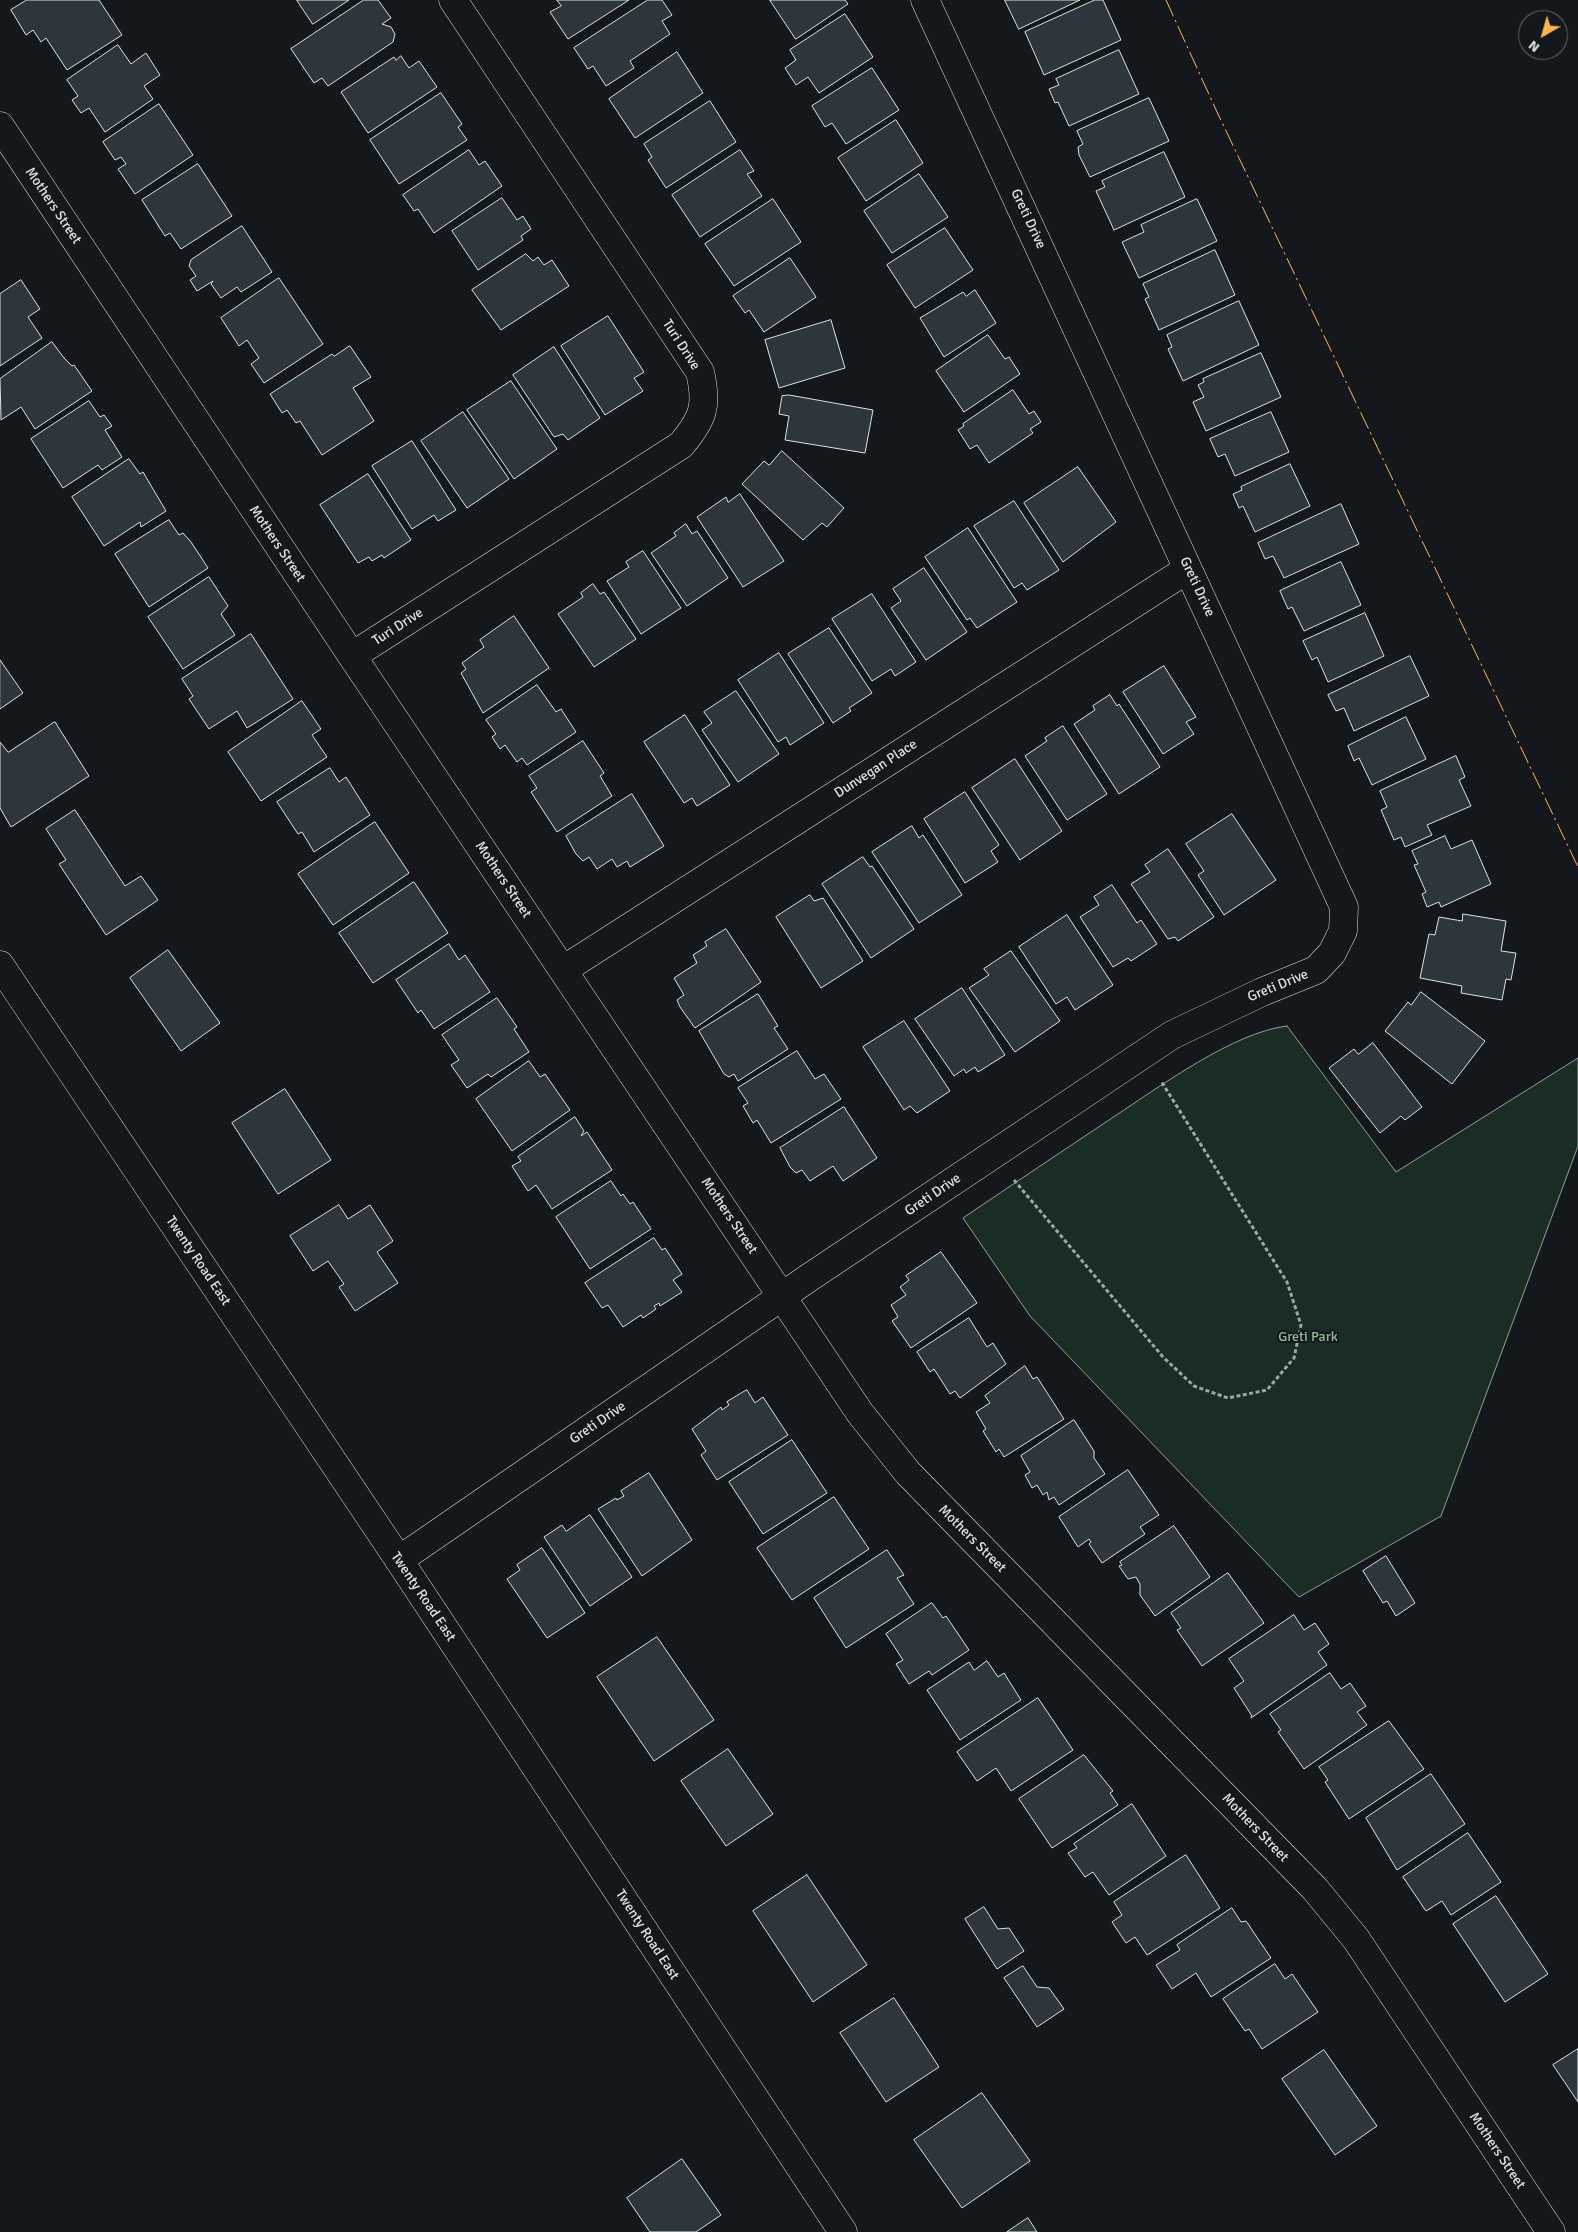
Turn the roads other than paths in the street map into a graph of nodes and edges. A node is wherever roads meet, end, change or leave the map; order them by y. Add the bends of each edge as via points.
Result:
1 (452, 0) edge
2 (925, 0) edge
3 (0, 126) edge
4 (1188, 569) junction
5 (352, 656) junction
6 (0, 965) edge
7 (563, 970) junction
8 (783, 1296) junction
9 (399, 1560) junction
10 (843, 2232) edge
11 (1551, 2232) edge

1 - 5 street, Turi Drive via 700,372 704,409 681,446
2 - 4 street, Greti Drive
3 - 5 street, Mothers Street
4 - 7 street, Dunvegan Place
4 - 8 street, Greti Drive via 1344,907 1343,931 1332,953 1316,970 1172,1035
5 - 7 street, Mothers Street
6 - 9 street, Twenty Road East
7 - 8 street, Mothers Street
8 - 9 street, Greti Drive
8 - 11 street, Mothers Street via 860,1413 908,1473 1335,1912
9 - 10 street, Twenty Road East

